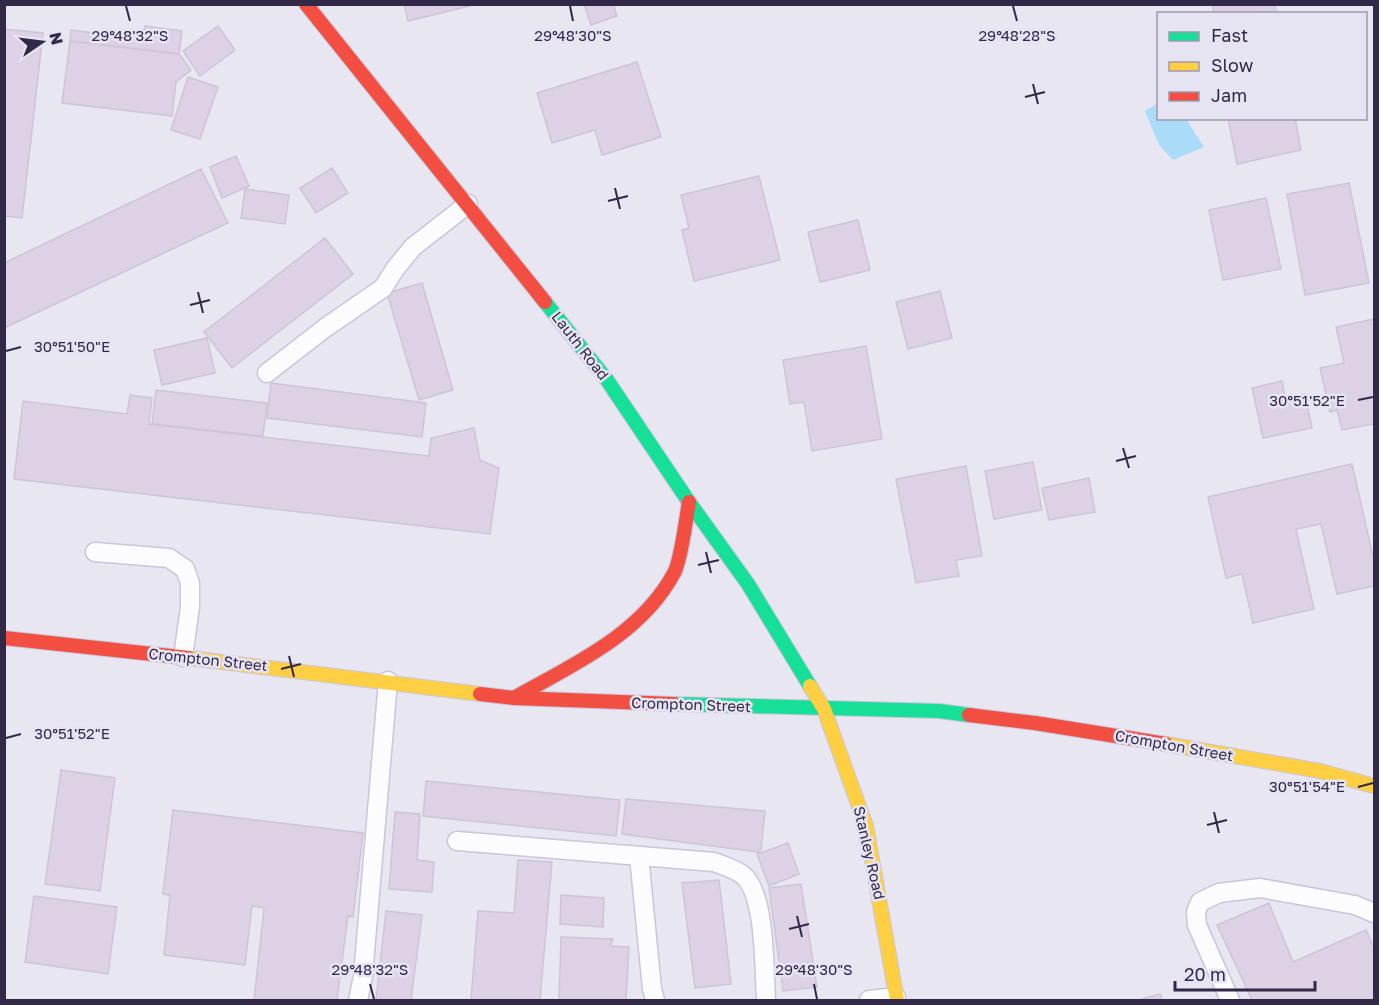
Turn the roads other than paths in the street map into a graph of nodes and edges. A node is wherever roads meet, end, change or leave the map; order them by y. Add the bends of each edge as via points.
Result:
1 (306, 4) edge
2 (468, 204) junction
3 (267, 374) dead end
4 (689, 502) junction
5 (95, 552) dead end
6 (4, 638) edge
7 (183, 657) junction
8 (388, 681) junction
9 (514, 698) junction
10 (824, 710) junction
11 (1374, 786) edge
12 (457, 841) dead end
13 (639, 856) junction
14 (1374, 913) edge
15 (896, 999) edge
16 (358, 1000) edge
17 (655, 1000) edge
18 (766, 1000) edge
19 (869, 1000) edge
20 (1230, 1000) edge

1 - 2 street, Lauth Road
2 - 3 lane via 413,247 382,288
2 - 4 street, Lauth Road via 607,380
4 - 9 street via 675,572 647,612 611,642
4 - 10 street, Lauth Road via 748,584
5 - 7 lane via 169,558 185,569 190,583 190,607
6 - 7 street, Crompton Street
7 - 8 street, Crompton Street
8 - 9 street, Crompton Street
8 - 16 lane
9 - 10 street, Crompton Street
10 - 11 street, Crompton Street via 939,711 1035,723 1320,771
10 - 15 street, Stanley Road via 866,826
12 - 13 lane
13 - 17 lane
13 - 18 lane via 714,862 745,877 754,890 760,914
14 - 20 lane via 1355,905 1260,888 1219,893 1200,902 1197,925
15 - 19 lane

